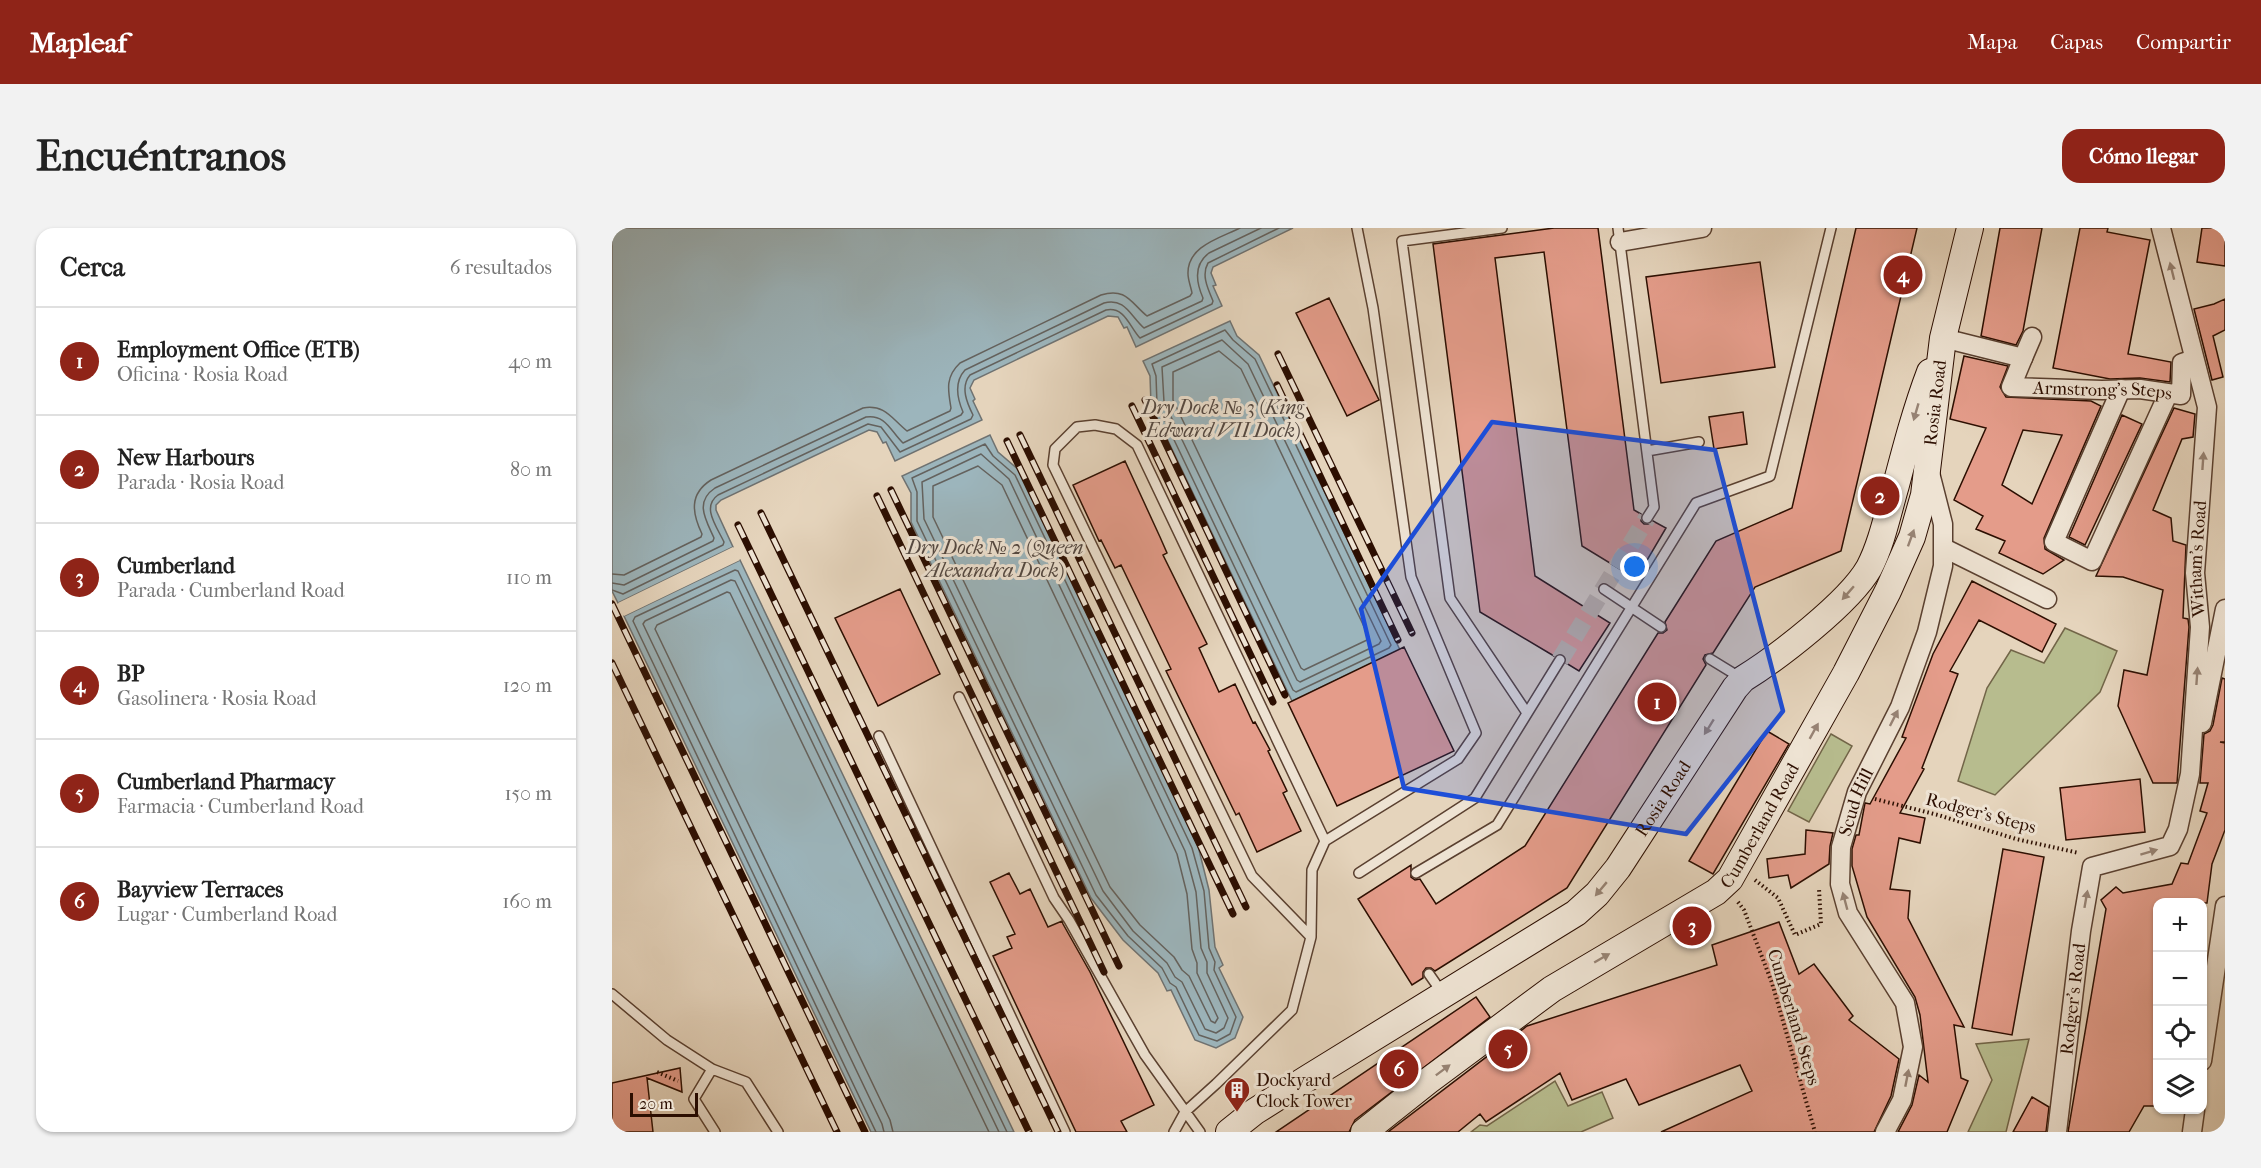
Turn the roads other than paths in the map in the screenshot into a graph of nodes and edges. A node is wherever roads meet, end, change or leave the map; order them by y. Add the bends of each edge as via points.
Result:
1 (1357, 228) edge
2 (1502, 228) edge
3 (1702, 228) edge
4 (1831, 228) edge
5 (1970, 228) edge
6 (2161, 228) edge
7 (1619, 235) edge
8 (2032, 337) dead end
9 (1943, 338) junction
10 (2023, 358) junction
11 (2194, 359) junction
12 (2121, 389) junction
13 (2168, 394) junction
14 (1699, 442) dead end
15 (1647, 451) junction
16 (1928, 467) junction
17 (1647, 518) tunnel mouth
18 (1944, 548) junction
19 (1604, 589) dead end
20 (2046, 599) dead end
21 (1631, 609) junction
22 (2225, 609) edge
23 (1661, 627) dead end
24 (1710, 659) dead end
25 (1560, 660) tunnel mouth
26 (1743, 679) junction
27 (958, 697) dead end
28 (1527, 713) junction
29 (879, 736) dead end
30 (2190, 774) junction
31 (1325, 841) junction
32 (2092, 867) joint
33 (1359, 873) dead end
34 (1416, 873) dead end
35 (2225, 906) edge
36 (1311, 937) junction
37 (612, 994) edge
38 (2202, 1060) edge
39 (712, 1070) junction
40 (1185, 1112) junction
41 (716, 1132) edge
42 (778, 1132) edge
43 (1065, 1132) edge
44 (1174, 1132) edge
45 (1200, 1132) edge
46 (1229, 1132) edge
47 (1364, 1132) edge
48 (1885, 1132) edge
49 (2057, 1132) edge

1 - 31 lane via 1373,308 1411,577 1476,733 1458,759
2 - 28 lane via 1402,241 1450,598
3 - 7 street
4 - 21 lane via 1770,476 1696,503
5 - 9 main road, Rosia Road
11 -> 6 street, Witham's Road
7 - 15 lane
8 - 10 street
9 - 10 street
9 - 16 main road, Rosia Road
9 -> 26 main road, Rosia Road via 1918,404 1869,567 1815,625
10 - 12 street, Armstrong's Steps via 2011,387
11 - 13 street, Armstrong's Steps via 2182,363 2181,395
30 -> 11 street, Witham's Road via 2200,627 2194,573 2207,407
12 - 13 street, Armstrong's Steps
12 - 13 street via 2054,542 2092,561
14 - 15 lane
15 - 17 lane via 1654,507
16 - 18 street, Scud Hill via 1943,524
47 -> 16 main road, Cumberland Road via 1520,1012 1725,885 1846,673 1893,581 1919,516
18 - 20 street
48 -> 18 street, Scud Hill via 1902,1100 1913,1047 1905,1003 1848,913 1840,884 1841,847 1857,792 1900,707 1927,632
19 - 21 lane
21 - 23 lane
21 - 34 lane via 1497,825
22 - 30 street
24 - 26 lane
25 - 28 lane
26 -> 46 main road, Rosia Road via 1726,699 1618,868 1576,913 1436,984
27 - 40 lane via 1054,898 1145,1055
28 - 33 lane via 1475,798
29 - 43 lane
32 -> 30 street, Witham's Road via 2170,846 2178,830
31 - 36 lane via 1312,870
31 - 36 lane via 1137,445 1116,429 1095,424 1077,427 1055,449 1053,465 1252,876
49 -> 32 street, Rodger's Road
35 - 38 street
36 - 40 lane via 1292,1010
37 - 39 lane via 667,1040
39 - 41 lane via 694,1099
39 - 42 lane via 746,1082
40 - 44 lane
40 - 45 lane

